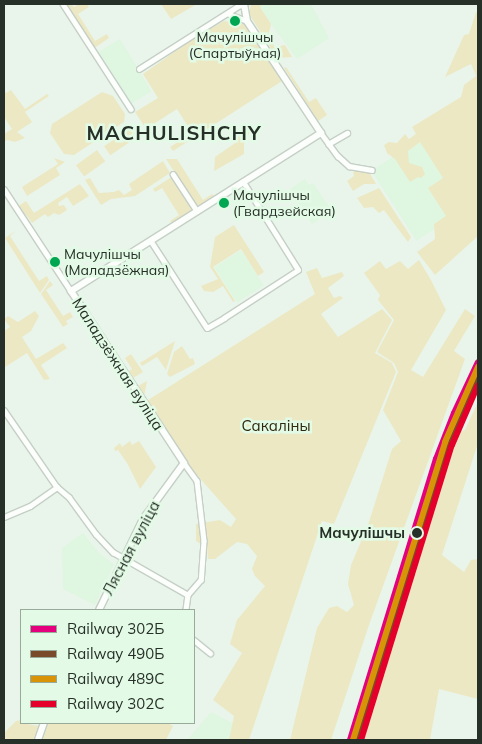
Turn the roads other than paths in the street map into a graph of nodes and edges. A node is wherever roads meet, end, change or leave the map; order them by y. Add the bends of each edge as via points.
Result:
1 (63, 4) edge
2 (244, 5) edge
3 (229, 14) junction
4 (247, 21) junction
5 (139, 69) dead end
6 (131, 109) dead end
7 (321, 133) junction
8 (347, 133) dead end
9 (328, 144) junction
10 (372, 170) dead end
11 (173, 174) dead end
12 (243, 182) junction
13 (4, 189) edge
14 (197, 210) junction
15 (150, 242) junction
16 (71, 291) junction
17 (4, 410) edge
18 (184, 463) junction
19 (57, 487) junction
20 (4, 517) edge
21 (125, 558) junction
22 (188, 595) junction
23 (100, 609) edge
24 (186, 609) edge
25 (195, 641) edge
26 (210, 653) dead end
27 (44, 724) edge
28 (38, 740) edge

1 - 6 street
2 - 3 street
2 - 4 street
3 - 4 street
3 - 5 street
4 - 7 street
7 - 9 street
7 - 12 street
8 - 9 street
9 - 10 street via 349,166
11 - 14 street
12 - 14 street
12 - 15 street via 298,270 207,328
13 - 16 street, Маладзёжная вуліца
14 - 15 street
15 - 16 street
16 - 18 street, Маладзёжная вуліца
17 - 19 street
18 - 21 street, Лясная вуліца via 152,506
18 - 22 street via 197,481 204,541 200,580
19 - 20 street via 30,506
19 - 21 street via 69,497 113,552
21 - 22 street
21 - 23 street, Лясная вуліца
22 - 24 street
25 - 26 street
27 - 28 street

